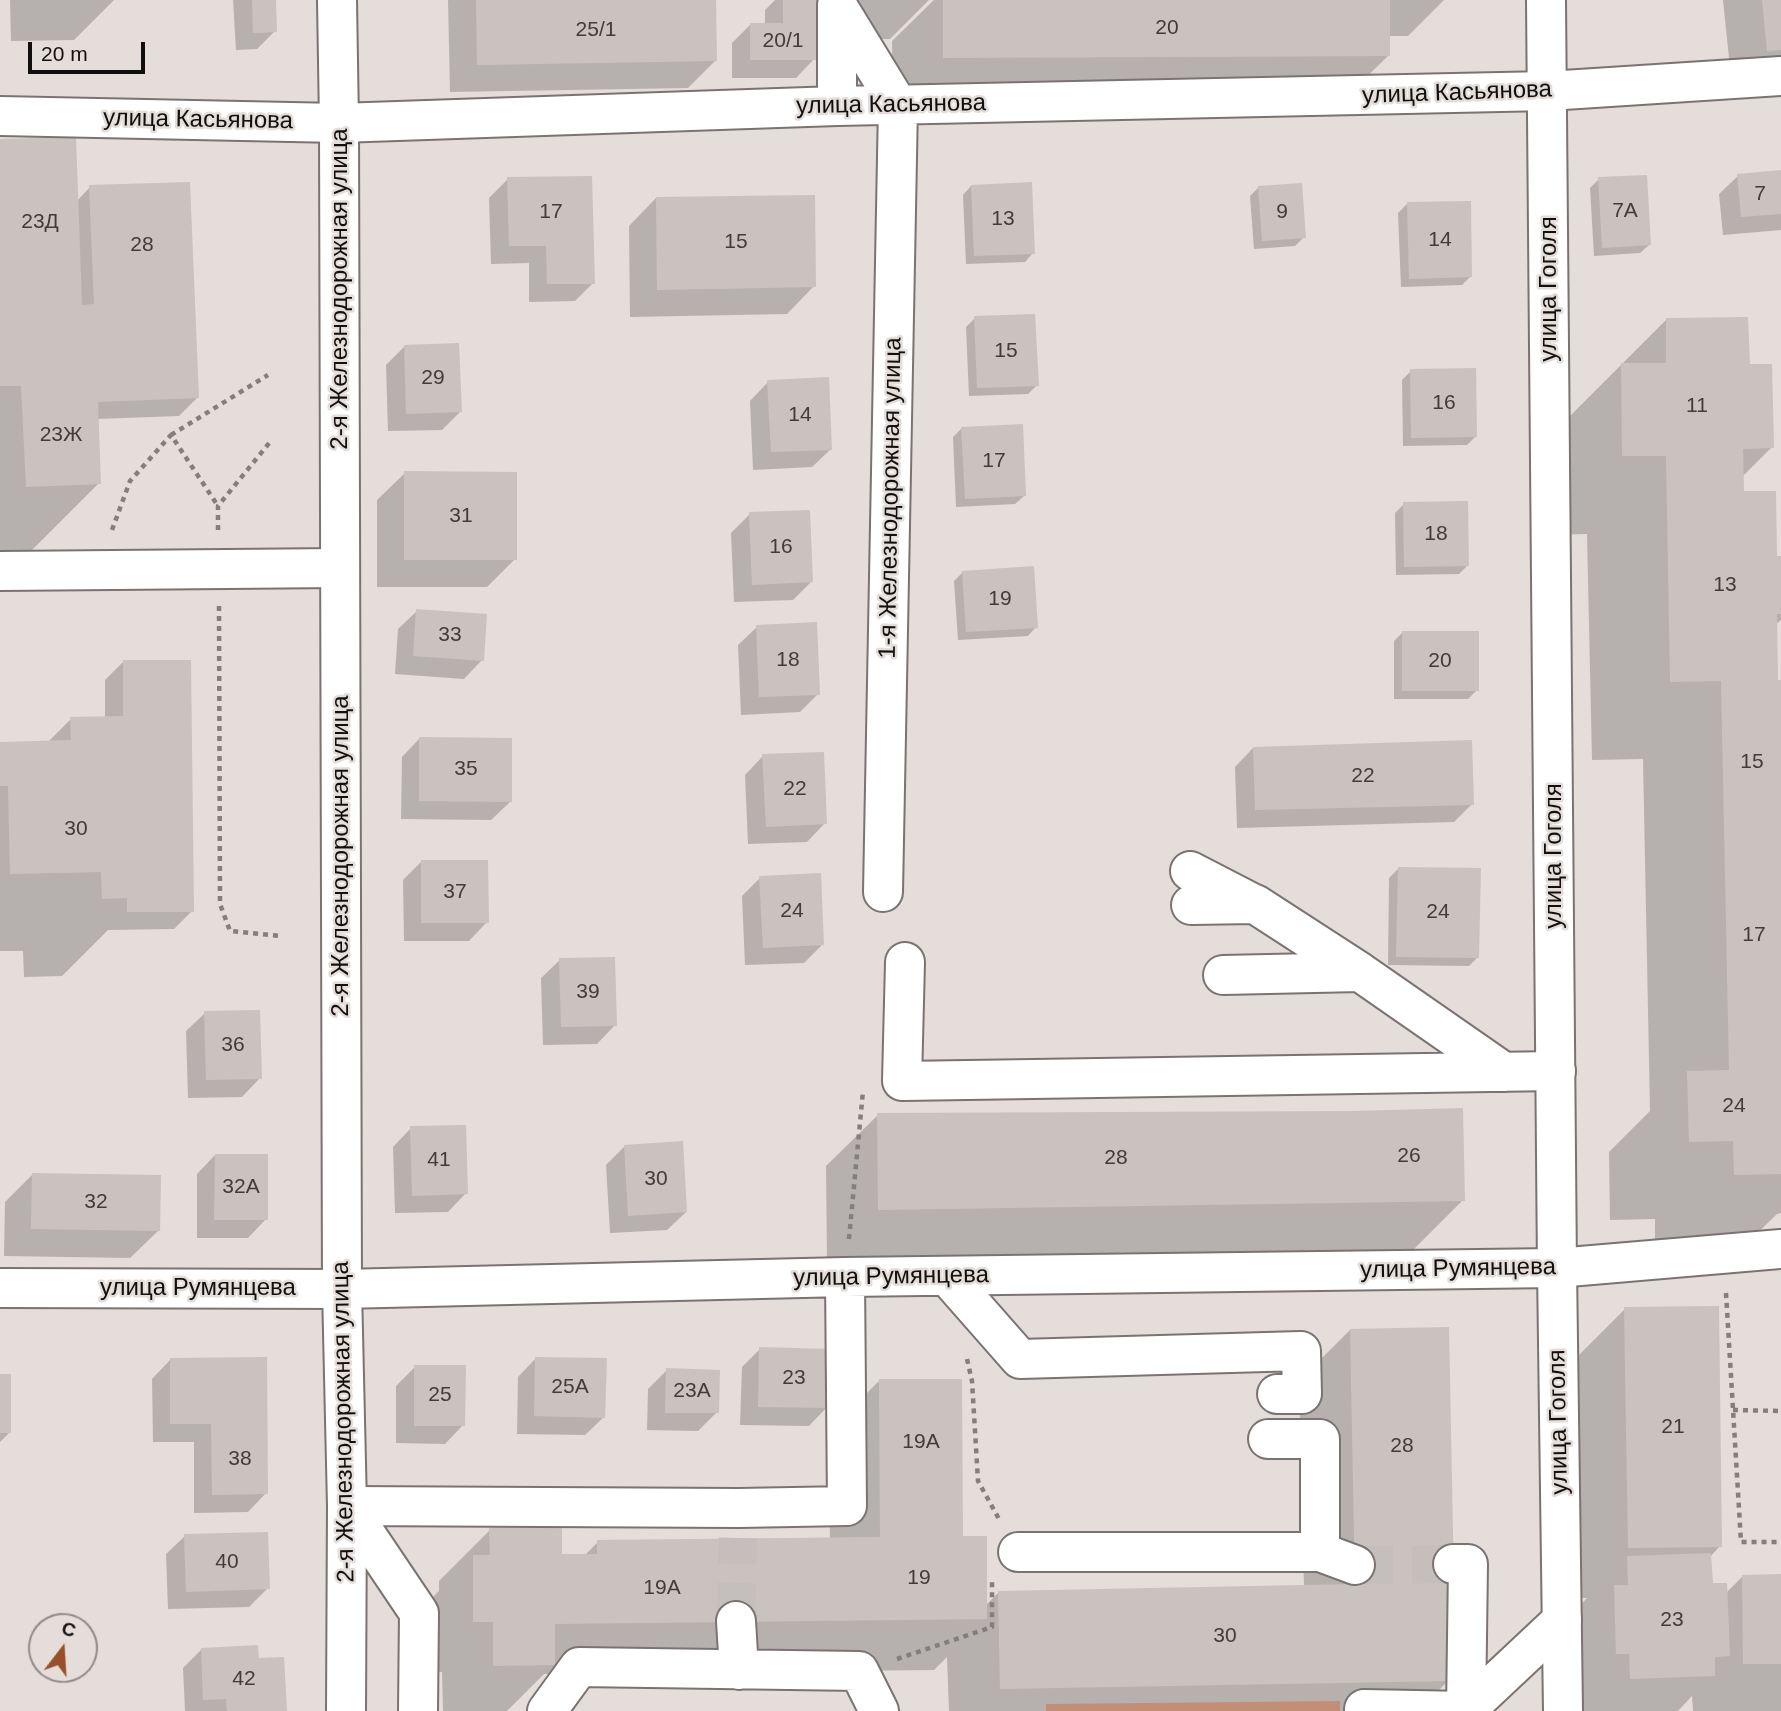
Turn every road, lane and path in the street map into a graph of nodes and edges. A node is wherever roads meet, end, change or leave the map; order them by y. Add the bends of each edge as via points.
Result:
1 (337, 0) edge
2 (1546, 0) edge
3 (836, 3) edge
4 (1781, 76) edge
5 (1548, 91) junction
6 (898, 105) junction
7 (837, 106) junction
8 (0, 116) edge
9 (339, 123) junction
10 (268, 375) dead end
11 (171, 435) junction
12 (270, 442) dead end
13 (218, 506) junction
14 (111, 531) dead end
15 (340, 568) junction
16 (219, 569) junction
17 (0, 571) edge
18 (1191, 888) dead end
19 (883, 892) dead end
20 (281, 936) dead end
21 (905, 962) dead end
22 (1360, 972) junction
23 (1223, 975) dead end
24 (1556, 1071) junction
25 (1504, 1072) junction
26 (1781, 1249) edge
27 (1724, 1254) junction
28 (1557, 1268) junction
29 (947, 1276) junction
30 (845, 1277) junction
31 (0, 1288) edge
32 (342, 1289) junction
33 (972, 1381) dead end
34 (1277, 1394) dead end
35 (1733, 1410) junction
36 (1781, 1411) edge
37 (1268, 1438) dead end
38 (347, 1506) junction
39 (1781, 1542) edge
40 (1018, 1552) junction
41 (1453, 1564) dead end
42 (1562, 1620) junction
43 (736, 1621) tunnel mouth
44 (739, 1670) junction
45 (859, 1671) junction
46 (1364, 1709) edge
47 (346, 1711) edge
48 (418, 1711) edge
49 (547, 1711) edge
50 (879, 1711) edge
51 (1466, 1711) edge
52 (1563, 1711) edge

1 - 9 street, 2-я Железнодорожная улица
2 - 5 street, улица Гоголя
3 - 6 street
3 - 7 street
4 - 5 street, улица Касьянова
5 - 6 street, улица Касьянова
5 - 24 street, улица Гоголя
6 - 7 street, улица Касьянова
6 - 19 street, 1-я Железнодорожная улица
7 - 9 street, улица Касьянова
8 - 9 street, улица Касьянова
9 - 15 street, 2-я Железнодорожная улица
10 - 11 path
11 - 13 path
11 - 14 path via 130,481
12 - 13 path
13 - 16 path
15 - 16 street
15 - 32 street, 2-я Железнодорожная улица
16 - 17 street
16 - 20 path via 220,904 230,931
18 - 22 street via 1255,904
21 - 25 street via 902,1081
22 - 23 street
22 - 25 street
24 - 25 street
24 - 28 street, улица Гоголя
26 - 27 street, улица Румянцева
27 - 28 street, улица Румянцева
27 - 35 path
28 - 29 street, улица Румянцева
28 - 42 street, улица Гоголя
29 - 30 street, улица Румянцева
29 - 34 street via 1020,1359 1300,1351 1301,1394
30 - 32 street, улица Румянцева
30 - 38 street via 847,1506 738,1523
31 - 32 street, улица Румянцева
32 - 38 street, 2-я Железнодорожная улица
33 - 40 path via 978,1481
35 - 36 path
35 - 39 path via 1741,1542
37 - 40 street via 1320,1439 1337,1559
38 - 47 street, 2-я Железнодорожная улица
38 - 48 street via 419,1613
40 - 45 path via 992,1567 992,1627
41 - 51 street via 1468,1564
42 - 51 street
42 - 52 street, улица Гоголя
43 - 44 street
44 - 45 street
44 - 49 street via 579,1667
45 - 50 street
46 - 51 street

